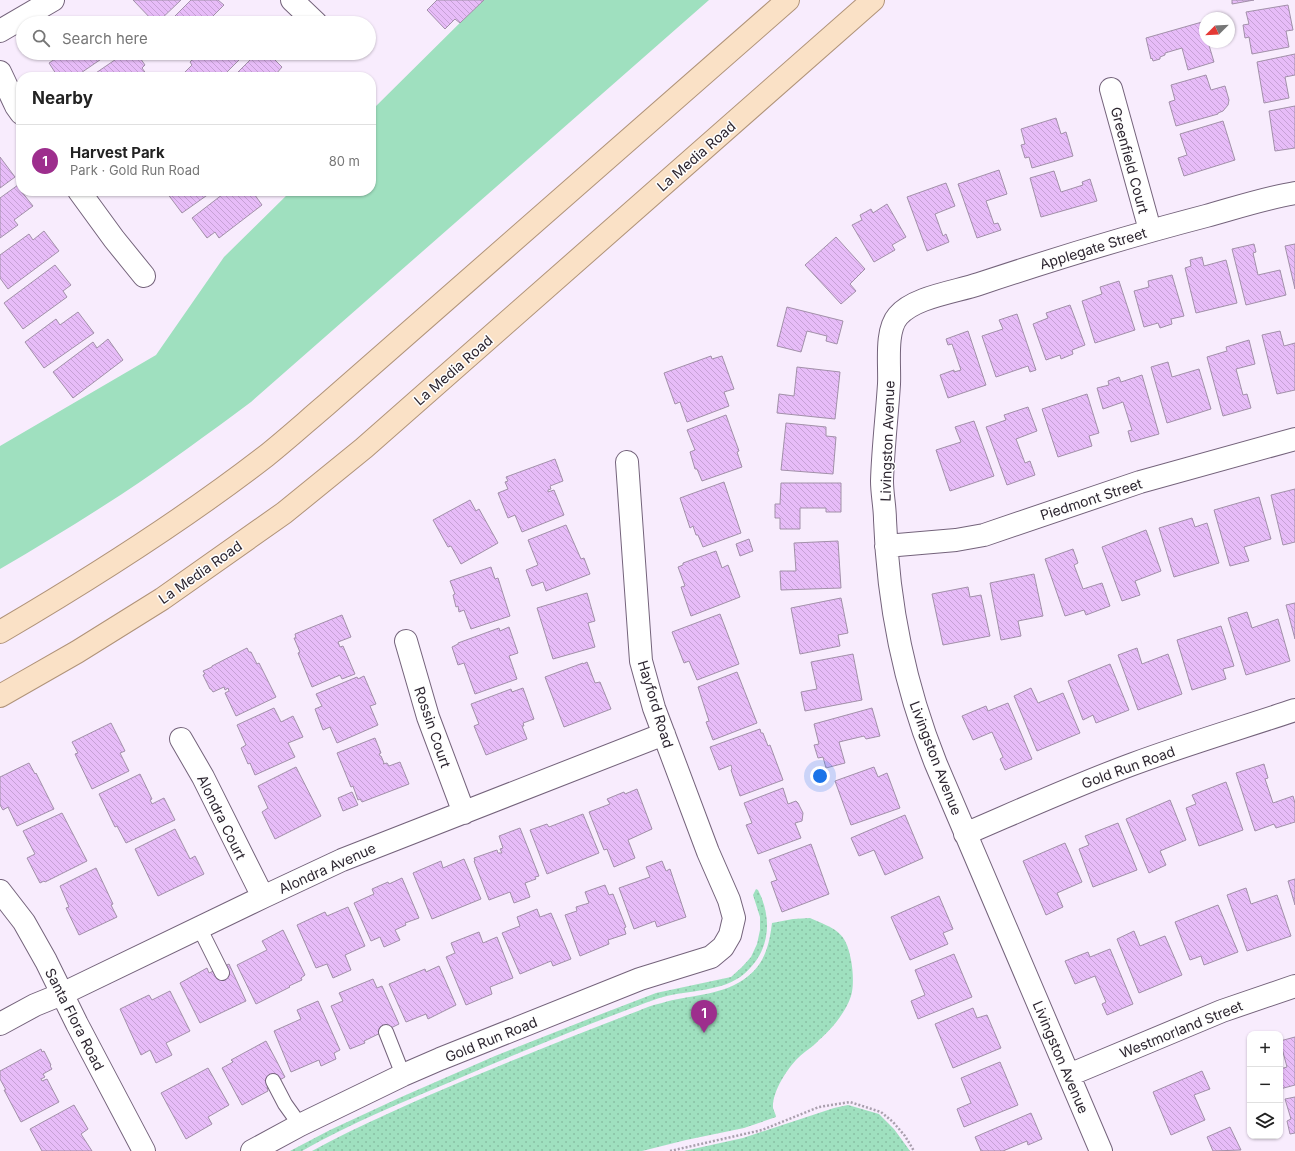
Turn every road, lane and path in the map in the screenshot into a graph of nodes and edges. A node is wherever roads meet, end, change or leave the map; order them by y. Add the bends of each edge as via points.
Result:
1 (53, 0) edge
2 (292, 0) edge
3 (788, 0) edge
4 (873, 0) edge
5 (26, 16) edge
6 (309, 16) edge
7 (16, 22) edge
8 (0, 31) edge
9 (0, 72) edge
10 (1111, 89) dead end
11 (16, 106) edge
12 (1295, 193) edge
13 (82, 196) edge
14 (1150, 230) junction
15 (144, 276) dead end
16 (897, 316) joint
17 (1295, 438) edge
18 (627, 462) dead end
19 (886, 546) junction
20 (0, 632) edge
21 (406, 641) dead end
22 (0, 696) edge
23 (1295, 710) edge
24 (664, 734) junction
25 (181, 738) dead end
26 (464, 812) junction
27 (965, 834) junction
28 (0, 891) edge
29 (263, 897) junction
30 (199, 927) junction
31 (730, 935) joint
32 (222, 973) dead end
33 (1295, 986) edge
34 (62, 994) junction
35 (0, 1024) edge
36 (386, 1032) dead end
37 (403, 1075) junction
38 (1068, 1075) junction
39 (273, 1081) dead end
40 (300, 1125) junction
41 (144, 1151) edge
42 (252, 1151) edge
43 (670, 1151) edge
44 (914, 1151) edge
45 (1101, 1151) edge

1 - 5 street
2 - 6 street
3 - 20 main road via 266,456 126,556
4 - 22 main road, La Media Road via 370,442 284,513 162,599
7 - 8 street
9 - 11 street
10 - 14 street, Greenfield Court
12 - 14 street, Applegate Street
13 - 15 street
14 - 16 street, Applegate Street via 914,303
16 - 19 street, Livingston Avenue via 890,333 882,476
17 - 19 street, Piedmont Street via 1140,482 984,535
18 - 24 street, Hayford Road via 641,661
19 - 27 street, Livingston Avenue via 895,617 909,683 923,732
21 - 26 street, Rossin Court via 428,717
23 - 27 street, Gold Run Road via 1134,764
24 - 26 street, Alondra Avenue
24 - 31 street, Hayford Road via 708,852 729,900 734,918
25 - 29 street, Alondra Court
26 - 29 street, Alondra Avenue via 342,860
27 - 38 street, Livingston Avenue
28 - 34 street, Santa Flora Road via 24,922
29 - 30 street, Alondra Avenue
30 - 32 lane
30 - 34 street, Alondra Avenue
31 - 37 street, Gold Run Road via 723,947 711,957 640,979
33 - 38 street, Westmorland Street via 1215,1014
34 - 35 street, Alondra Avenue
34 - 41 street, Santa Flora Road
36 - 37 lane
37 - 40 street, Gold Run Road
38 - 45 street, Livingston Avenue
39 - 40 lane
40 - 42 street, Gold Run Road
43 - 44 path via 762,1130 819,1107 850,1102 881,1112 905,1136

